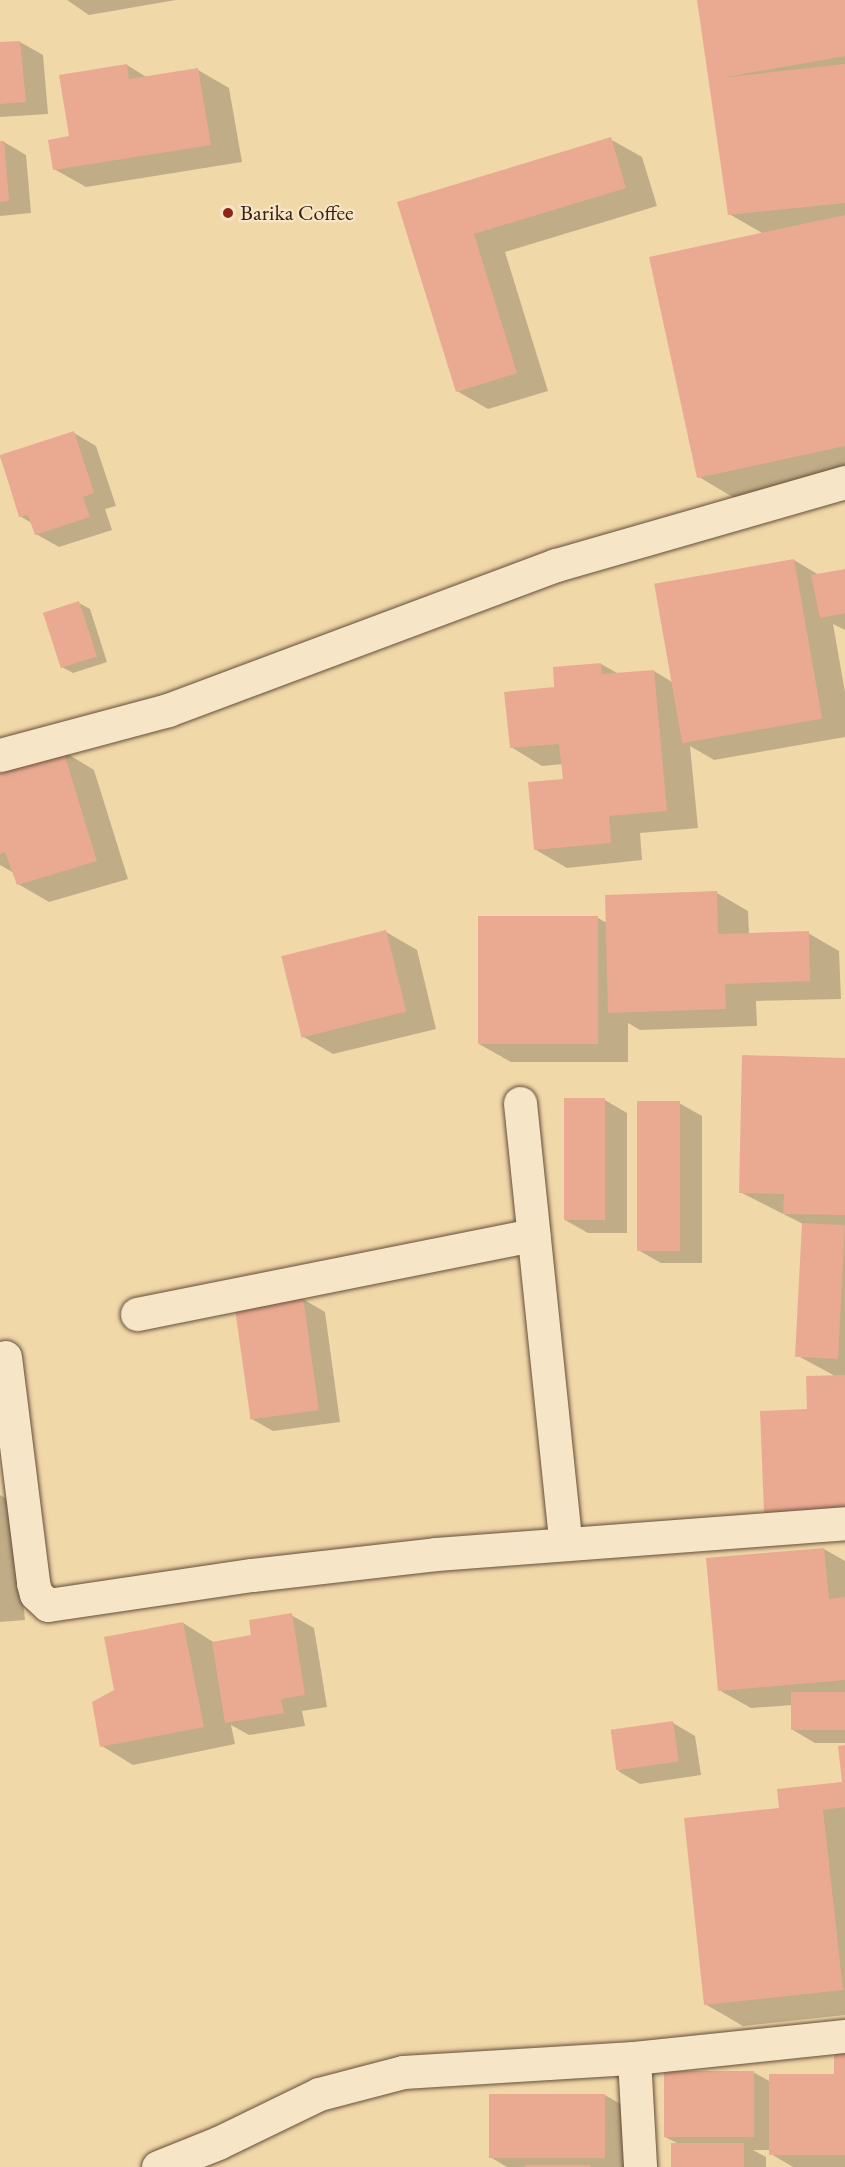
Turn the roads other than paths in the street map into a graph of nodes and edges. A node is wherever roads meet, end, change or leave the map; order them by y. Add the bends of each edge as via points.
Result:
1 (845, 482) edge
2 (0, 755) edge
3 (520, 1103) dead end
4 (533, 1234) junction
5 (137, 1314) dead end
6 (5, 1357) dead end
7 (9, 1467) edge
8 (845, 1523) edge
9 (565, 1542) junction
10 (845, 2036) edge
11 (634, 2058) junction
12 (158, 2167) edge
13 (640, 2167) edge

1 - 2 street via 556,565 168,710
3 - 4 street
4 - 5 street
4 - 9 street
6 - 7 street
7 - 9 street via 36,1594 48,1605 252,1575
8 - 9 street
10 - 11 street
11 - 12 street via 403,2072 319,2094
11 - 13 street

